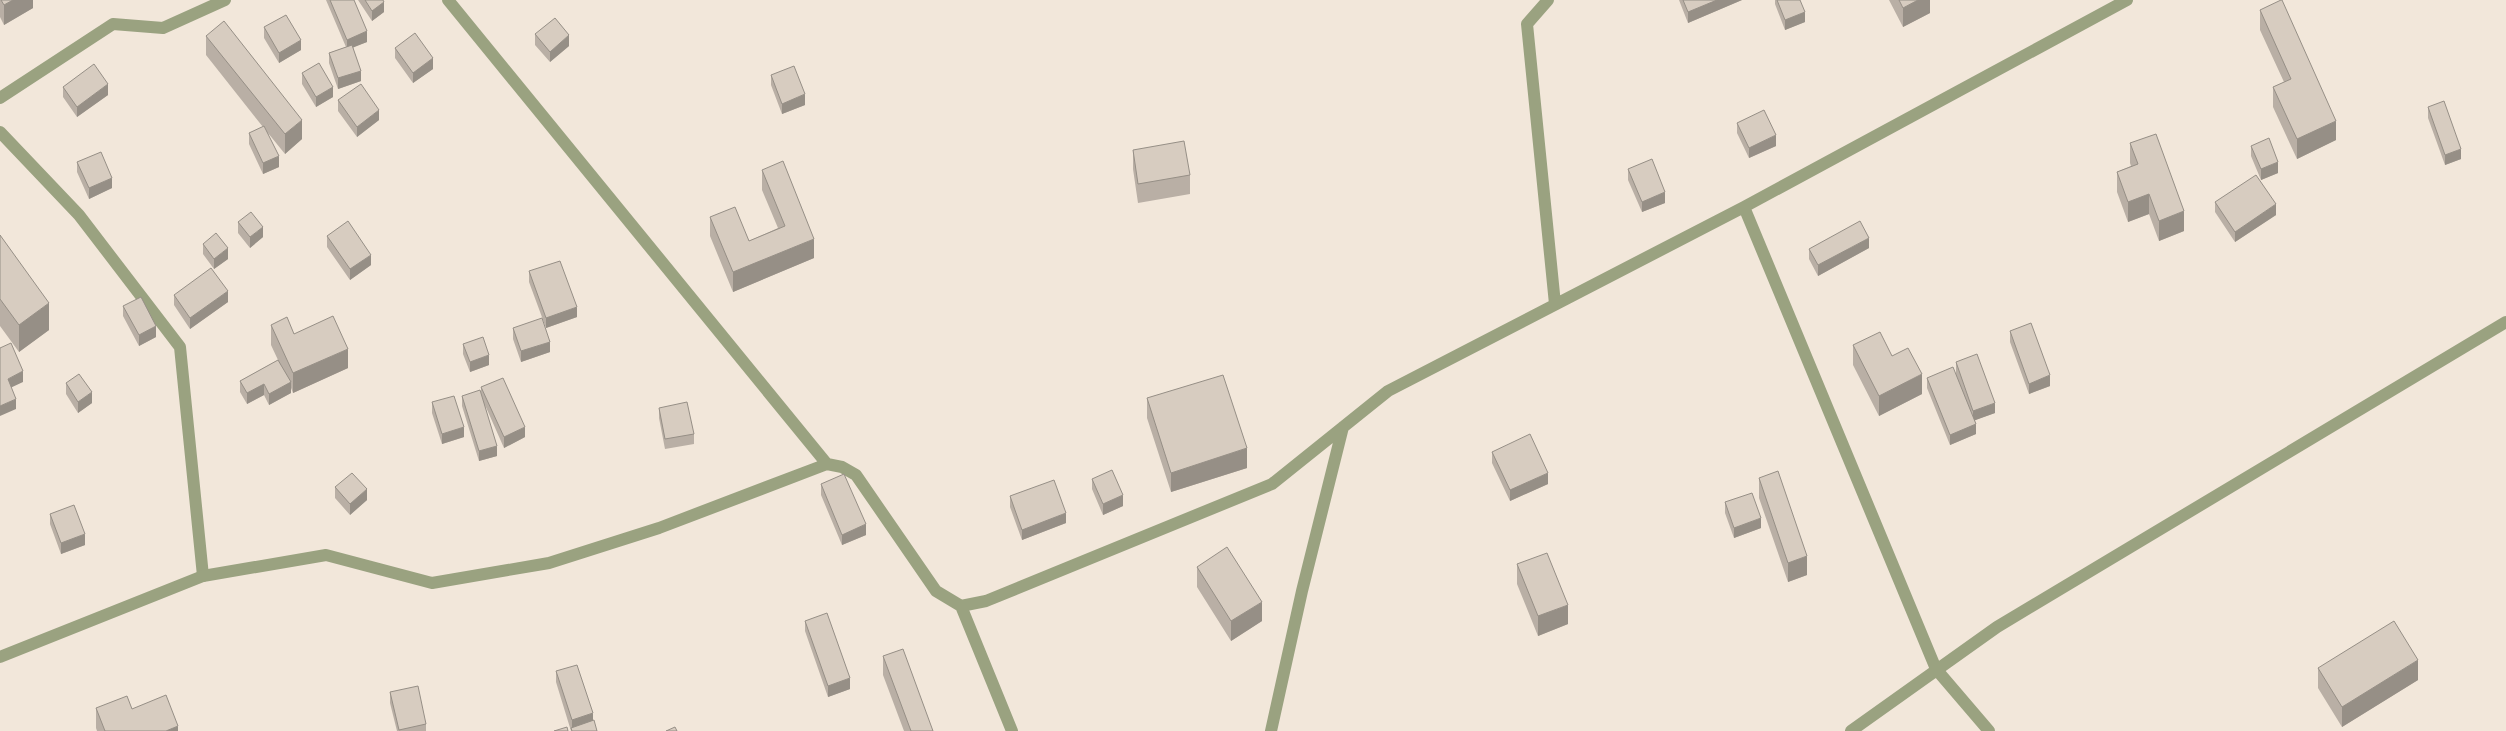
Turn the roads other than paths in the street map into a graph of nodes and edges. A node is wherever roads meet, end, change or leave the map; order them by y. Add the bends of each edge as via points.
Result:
1 (225, 0) edge
2 (448, 0) edge
3 (1548, 0) edge
4 (2127, 0) edge
5 (0, 98) edge
6 (0, 132) edge
7 (1744, 207) junction
8 (1555, 304) junction
9 (2506, 322) edge
10 (1343, 427) junction
11 (827, 464) junction
12 (203, 576) junction
13 (961, 606) junction
14 (0, 657) edge
15 (1936, 668) junction
16 (1012, 731) edge
17 (1271, 731) edge
18 (1852, 731) edge
19 (1989, 731) edge

1 - 5 street via 163,28 113,24
2 - 11 street
3 - 8 street via 1526,24
4 - 7 street
6 - 12 street via 79,215 180,347
7 - 8 street
7 - 15 street
8 - 10 street via 1388,391
9 - 15 street via 1997,627
10 - 13 street via 1272,484 986,601
10 - 17 street
11 - 12 street via 659,528 549,563 432,582 326,555
11 - 13 street via 842,467 856,475 936,591
12 - 14 street
13 - 16 street
15 - 18 street
15 - 19 street

